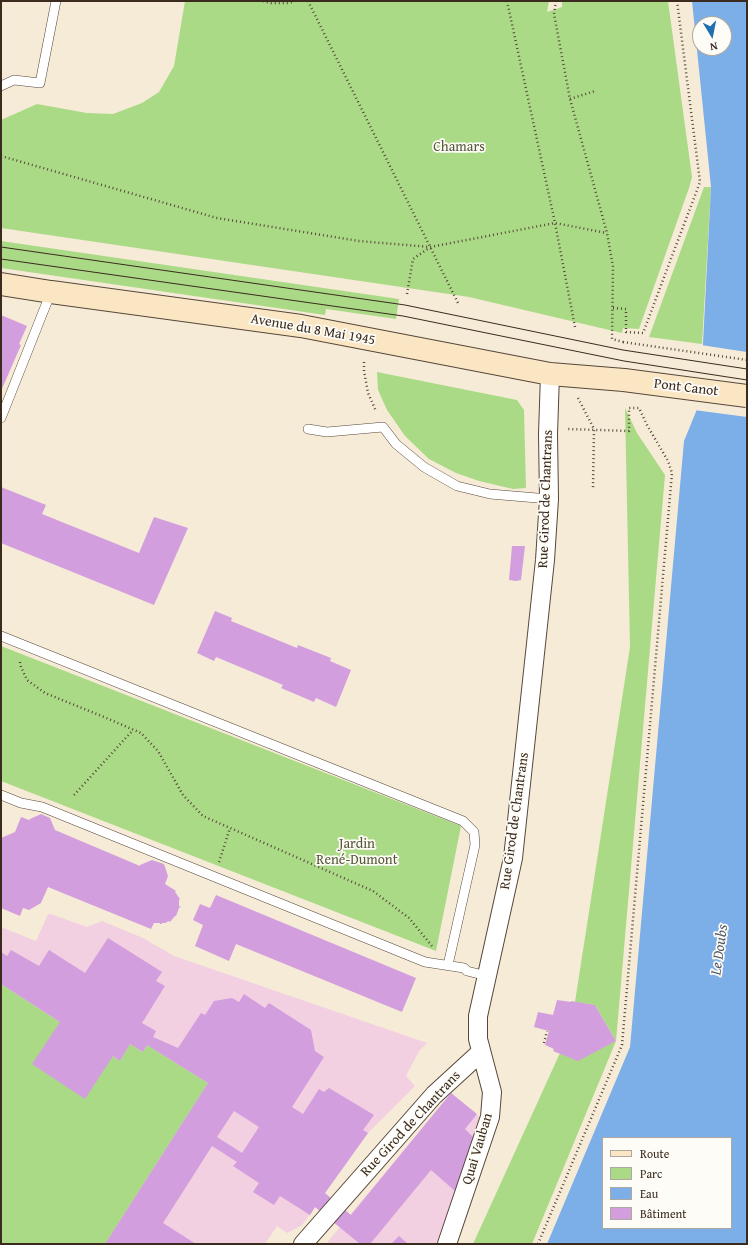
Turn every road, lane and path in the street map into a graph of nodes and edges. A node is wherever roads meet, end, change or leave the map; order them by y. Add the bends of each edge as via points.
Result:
1 (56, 1) edge
2 (263, 1) edge
3 (294, 1) edge
4 (308, 1) edge
5 (507, 1) edge
6 (556, 1) edge
7 (677, 1) edge
8 (1, 86) edge
9 (595, 91) dead end
10 (570, 99) junction
11 (1, 156) edge
12 (555, 223) junction
13 (607, 233) junction
14 (430, 247) junction
15 (1, 284) edge
16 (51, 292) junction
17 (407, 294) dead end
18 (458, 303) dead end
19 (613, 308) junction
20 (575, 327) dead end
21 (747, 360) edge
22 (364, 362) dead end
23 (550, 374) junction
24 (624, 380) joint
25 (747, 396) edge
26 (578, 398) dead end
27 (1, 418) edge
28 (383, 427) junction
29 (308, 429) dead end
30 (563, 429) dead end
31 (594, 429) junction
32 (593, 488) dead end
33 (549, 499) junction
34 (1, 636) edge
35 (16, 642) junction
36 (134, 730) junction
37 (1, 794) edge
38 (74, 795) dead end
39 (230, 828) junction
40 (214, 876) junction
41 (448, 965) junction
42 (487, 976) junction
43 (547, 1031) dead end
44 (544, 1043) dead end
45 (481, 1052) junction
46 (303, 1244) edge
47 (446, 1244) edge
48 (538, 1244) edge

1 - 8 lane via 40,83 14,80
2 - 3 path
4 - 14 path
5 - 12 path
6 - 10 path via 554,14
7 - 19 path via 700,182 643,333 626,332 626,309
9 - 10 path
10 - 13 path
11 - 14 path via 217,218 359,241
12 - 13 path
12 - 14 path
12 - 20 path
13 - 19 path via 613,267
14 - 17 path via 413,259
14 - 18 path
15 - 16 main road, Avenue du 8 Mai 1945
16 - 23 main road, Avenue du 8 Mai 1945 via 301,326
16 - 27 lane
19 - 21 path, bridge via 612,339
22 - 28 path via 368,393
23 - 24 main road, Avenue du 8 Mai 1945
23 - 33 street, Rue Girod de Chantrans
24 - 25 main road, Pont Canot, bridge
26 - 31 path
28 - 29 lane via 327,432
28 - 33 lane via 396,444 424,467 457,486 490,494
30 - 31 path
31 - 32 path
31 - 48 path via 629,431 629,408 639,408 672,473 622,1044
33 - 42 street, Rue Girod de Chantrans via 545,560 513,858
34 - 35 lane
35 - 36 path via 21,667 27,680 45,693
35 - 41 lane via 463,821 474,832 475,845
36 - 38 path
36 - 39 path via 141,733 158,751 183,795 203,816
37 - 40 lane via 21,803 42,807
39 - 40 path
39 - 41 path via 373,891 409,918
40 - 41 lane via 425,962
41 - 42 lane
42 - 45 street, Rue Girod de Chantrans via 478,1016
43 - 44 path
45 - 46 street, Rue Girod de Chantrans via 434,1095
45 - 47 street, Quai Vauban via 492,1092 490,1117

